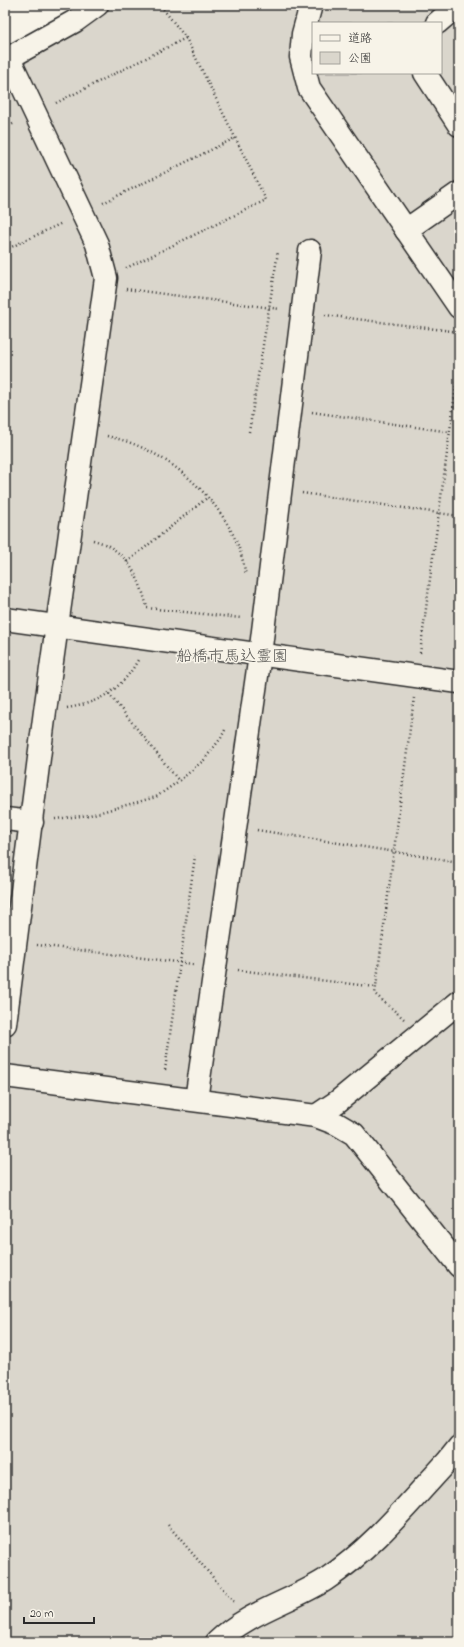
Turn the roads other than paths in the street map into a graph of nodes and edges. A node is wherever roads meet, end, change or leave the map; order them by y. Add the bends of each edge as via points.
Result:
1 (97, 5) edge
2 (311, 5) edge
3 (458, 5) edge
4 (438, 22) edge
5 (7, 59) edge
6 (426, 74) edge
7 (459, 126) edge
8 (459, 193) edge
9 (406, 230) junction
10 (310, 251) dead end
11 (459, 307) edge
12 (5, 619) edge
13 (58, 626) junction
14 (260, 655) junction
15 (459, 682) edge
16 (5, 819) edge
17 (32, 820) junction
18 (459, 1002) edge
19 (5, 1024) edge
20 (5, 1076) edge
21 (196, 1100) junction
22 (316, 1116) junction
23 (459, 1266) edge
24 (459, 1447) edge
25 (217, 1642) edge

1 - 5 street via 75,21
2 - 9 street via 303,34 301,58 309,88
3 - 4 street
5 - 13 street via 97,244 106,278
6 - 7 street
8 - 9 street
9 - 11 street
10 - 14 street
12 - 13 street
13 - 14 street
13 - 17 street
14 - 15 street
14 - 21 street
16 - 17 street
17 - 19 street
18 - 22 street via 337,1102
20 - 21 street
21 - 22 street
22 - 23 street via 354,1134
24 - 25 street via 364,1550 324,1580 248,1618

